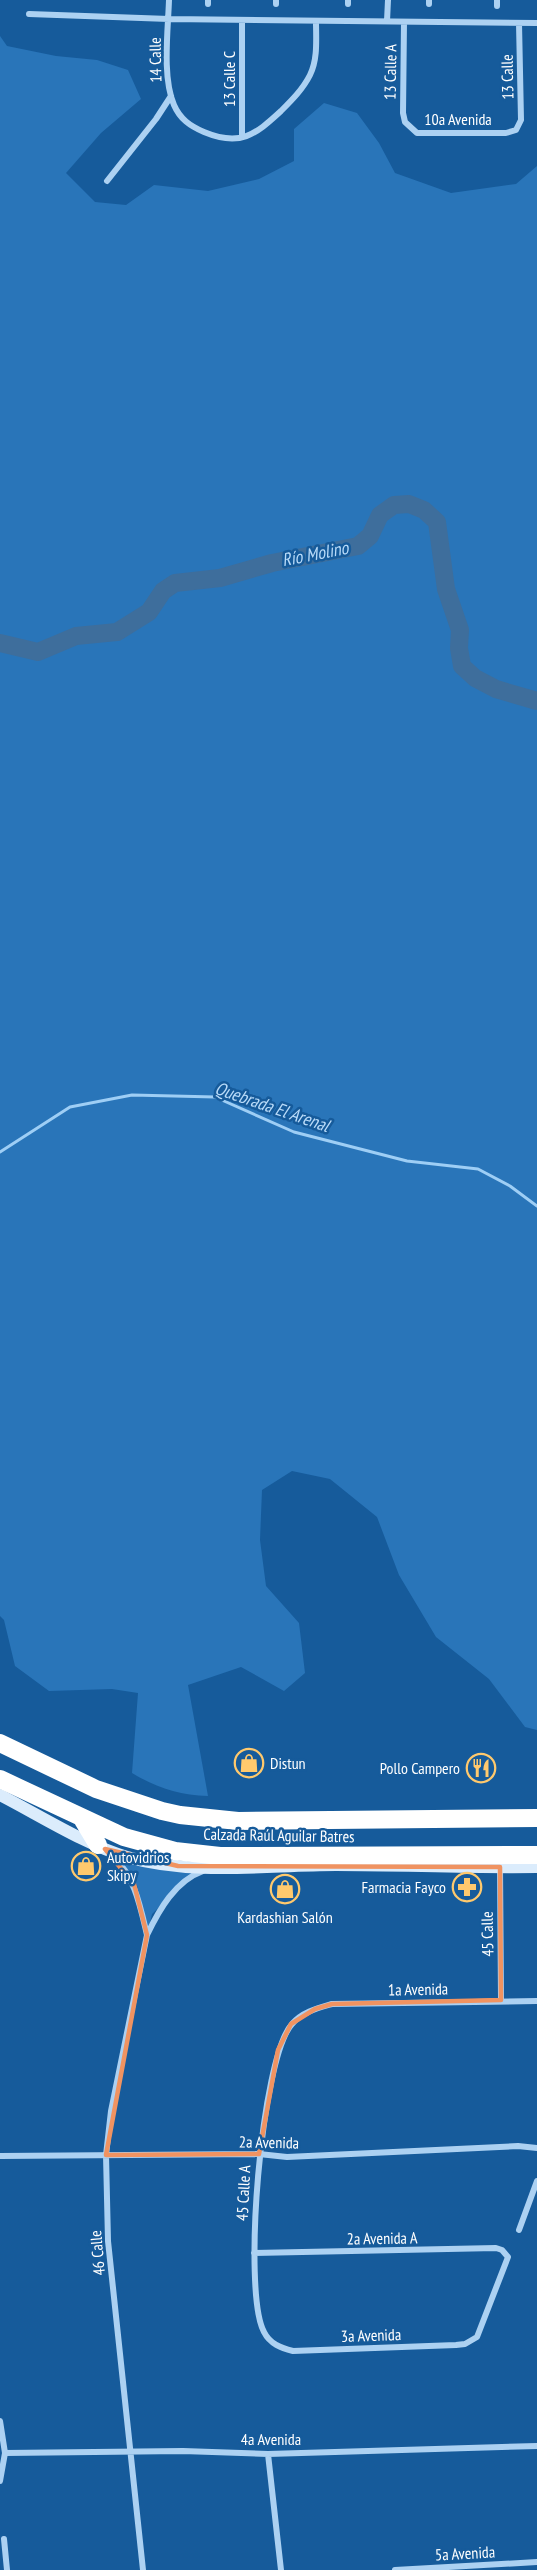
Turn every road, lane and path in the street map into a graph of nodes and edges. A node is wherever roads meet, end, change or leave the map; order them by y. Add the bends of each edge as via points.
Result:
1 (169, 0) edge
2 (388, 0) edge
3 (29, 14) dead end
4 (169, 19) junction
5 (242, 20) junction
6 (316, 21) junction
7 (387, 21) junction
8 (404, 22) junction
9 (519, 23) junction
10 (537, 23) edge
11 (171, 96) junction
12 (405, 122) joint
13 (516, 130) joint
14 (242, 137) junction
15 (107, 181) dead end
16 (0, 1743) edge
17 (0, 1779) edge
18 (0, 1795) edge
19 (537, 1818) edge
20 (83, 1820) junction
21 (101, 1847) junction
22 (537, 1855) edge
23 (218, 1867) junction
24 (500, 1867) junction
25 (537, 1867) edge
26 (147, 1935) junction
27 (501, 2000) junction
28 (537, 2001) edge
29 (302, 2015) joint
30 (537, 2148) edge
31 (259, 2154) junction
32 (106, 2155) junction
33 (0, 2156) edge
34 (537, 2181) edge
35 (519, 2230) dead end
36 (254, 2253) junction
37 (472, 2342) joint
38 (272, 2343) joint
39 (0, 2421) edge
40 (537, 2446) edge
41 (132, 2452) junction
42 (4, 2453) junction
43 (268, 2454) junction
44 (0, 2481) edge
45 (4, 2539) dead end
46 (537, 2562) edge
47 (7, 2570) edge
48 (143, 2570) edge
49 (281, 2570) edge
50 (395, 2570) edge

1 - 4 street, 14 Calle
2 - 7 street
3 - 4 street
4 - 5 street
4 - 11 street, 14 Calle
5 - 6 street
5 - 14 street, 13 Calle C
6 - 7 street
6 - 14 street via 313,67 306,81 291,102 261,130
7 - 8 street
8 - 9 street
8 - 12 street, 13 Calle A
9 - 10 street
9 - 13 street, 13 Calle via 521,120
11 - 14 street, 14 Calle via 187,124 213,136
11 - 15 street
12 - 13 street, 10a Avenida via 417,133
16 - 19 highway, Calzada Raúl Aguilar Batres via 96,1789 180,1815 238,1821
17 - 20 highway, Calzada Raúl Aguilar Batres
18 - 21 street
20 - 21 highway
20 - 22 highway, Calzada Raúl Aguilar Batres via 124,1837 175,1851 220,1856
21 - 23 street via 160,1864
21 - 26 street, 46 Calle via 127,1871 134,1884
23 - 24 street
23 - 26 street, 46 Calle via 196,1874 178,1887
24 - 25 street
24 - 27 street, 45 Calle
26 - 32 street, 46 Calle via 111,2111
27 - 28 street, 1a Avenida
27 - 29 street, 1a Avenida via 332,2004
29 - 31 street, 45 Calle A via 291,2024 278,2050
30 - 31 street, 2a Avenida via 287,2157
31 - 32 street, 2a Avenida
31 - 36 street, 45 Calle A
32 - 33 street, 2a Avenida
32 - 41 street, 46 Calle via 108,2241
34 - 35 street
36 - 37 street, 2a Avenida A via 502,2250 508,2257 481,2332
36 - 38 street, 45 Calle A via 259,2319
37 - 38 street, 3a Avenida via 293,2351
39 - 42 street
40 - 43 street, 4a Avenida
41 - 42 street, 4a Avenida
41 - 43 street, 4a Avenida
41 - 48 street, 46 Calle
42 - 44 street
43 - 49 street
45 - 47 street
46 - 50 street, 5a Avenida

